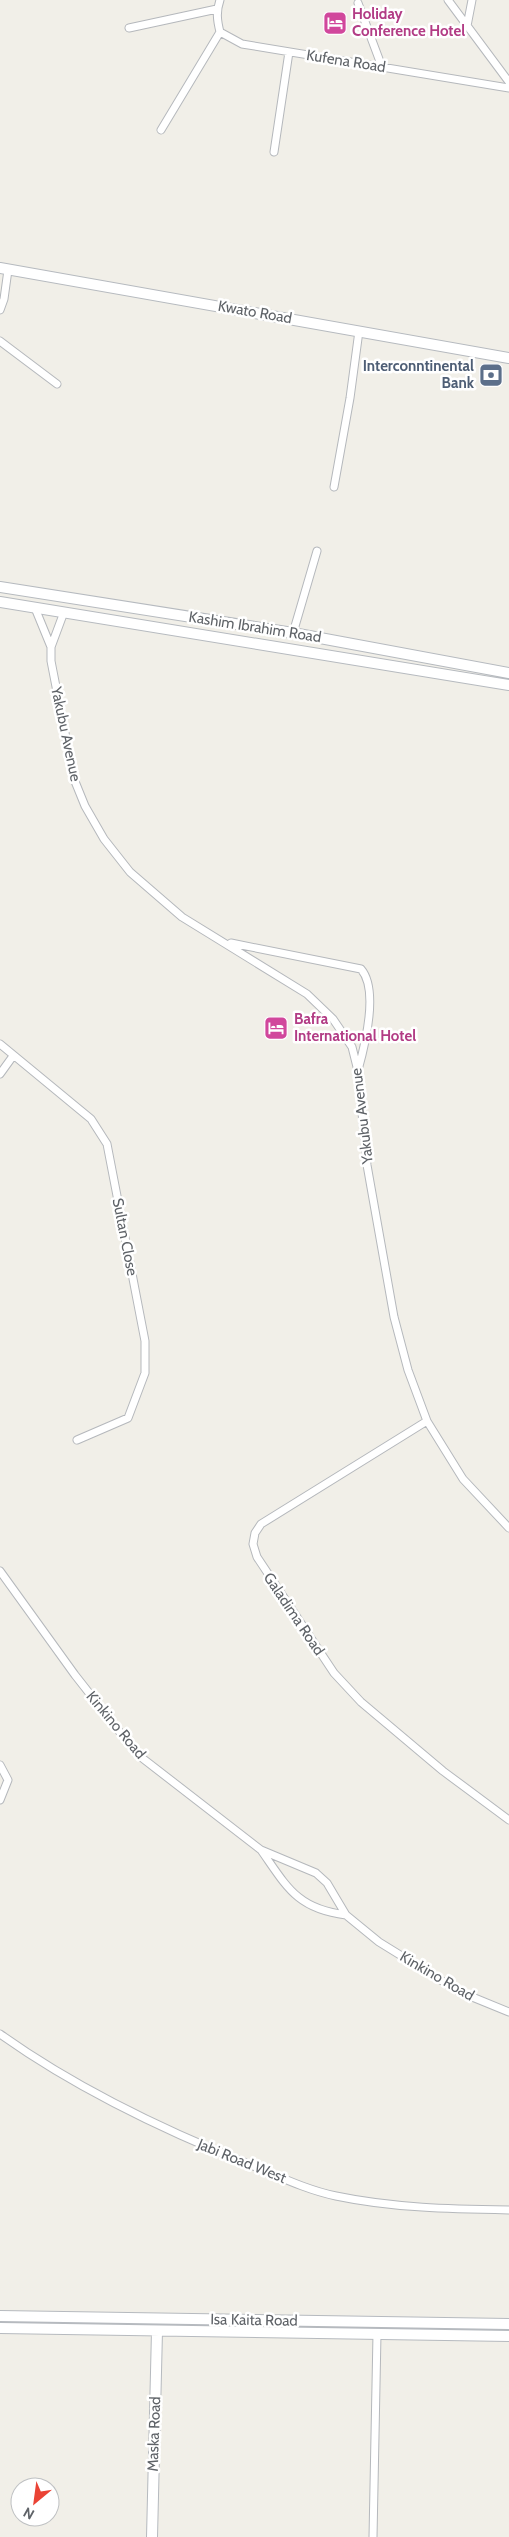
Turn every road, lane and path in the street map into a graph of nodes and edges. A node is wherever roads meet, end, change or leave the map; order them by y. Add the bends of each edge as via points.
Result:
1 (220, 0) edge
2 (448, 0) edge
3 (472, 0) edge
4 (358, 3) dead end
5 (217, 9) junction
6 (467, 26) junction
7 (129, 28) dead end
8 (220, 32) junction
9 (289, 52) junction
10 (382, 67) junction
11 (509, 82) edge
12 (509, 88) edge
13 (161, 130) dead end
14 (274, 152) dead end
15 (4, 269) edge
16 (0, 310) edge
17 (359, 330) junction
18 (0, 341) edge
19 (509, 358) edge
20 (57, 384) dead end
21 (334, 487) dead end
22 (317, 551) dead end
23 (0, 587) edge
24 (0, 602) edge
25 (35, 608) junction
26 (64, 612) junction
27 (231, 623) junction
28 (293, 633) junction
29 (229, 639) junction
30 (51, 647) junction
31 (509, 673) edge
32 (509, 685) edge
33 (227, 943) junction
34 (0, 1044) edge
35 (13, 1056) junction
36 (358, 1071) junction
37 (0, 1074) edge
38 (427, 1421) junction
39 (77, 1440) dead end
40 (509, 1528) edge
41 (0, 1571) edge
42 (0, 1765) edge
43 (0, 1800) edge
44 (509, 1820) edge
45 (261, 1850) junction
46 (346, 1915) junction
47 (509, 2012) edge
48 (0, 2034) edge
49 (509, 2210) edge
50 (0, 2316) edge
51 (489, 2324) junction
52 (509, 2324) edge
53 (0, 2328) edge
54 (157, 2331) junction
55 (377, 2334) junction
56 (490, 2336) junction
57 (509, 2336) edge
58 (152, 2537) edge
59 (373, 2537) edge

1 - 5 street
2 - 6 street
3 - 6 street
4 - 10 street
5 - 7 street
5 - 8 street
6 - 11 street
8 - 9 street, Kufena Road via 242,44
8 - 13 street
9 - 10 street, Kufena Road
9 - 14 street
10 - 12 street, Kufena Road
15 - 16 street via 4,299
15 - 17 street, Kwato Road
17 - 19 street, Kwato Road
17 - 21 street
18 - 20 street
22 - 28 street
23 - 27 street, Kashim Ibrahim Road
24 - 25 street, Kashim Ibrahim Road
25 - 26 street, Kashim Ibrahim Road
25 - 30 street, Yakubu Avenue
26 - 29 street, Kashim Ibrahim Road
26 - 30 street, Yakubu Avenue
27 - 28 street, Kashim Ibrahim Road
27 - 29 street
28 - 31 street, Kashim Ibrahim Road
29 - 32 street, Kashim Ibrahim Road
30 - 33 street, Yakubu Avenue via 74,779 99,831 130,872 156,895 182,917
33 - 36 street, Yakubu Avenue via 307,994 327,1013 352,1047
33 - 36 street via 361,969 367,976 370,994 366,1040
34 - 35 street, Sultan Close
35 - 37 street
35 - 39 street, Sultan Close via 91,1119 107,1144 145,1341 145,1373 130,1415
36 - 38 street, Yakubu Avenue via 367,1165 394,1316 408,1370
38 - 40 street, Yakubu Avenue via 463,1478
38 - 44 street, Galadima Road via 262,1524 252,1544 264,1569 334,1673 361,1702 443,1771
41 - 45 street, Kinkino Road via 137,1754
42 - 43 street via 8,1780
45 - 46 street, Kinkino Road via 316,1873 327,1883
45 - 46 street, Kinkino Road via 288,1888 304,1902 328,1913
46 - 47 street, Kinkino Road via 379,1942 460,1992
48 - 49 street, Jabi Road West via 40,2063 144,2119 208,2148 335,2196 420,2208
50 - 51 street, Isa Kaita Road
51 - 52 street, Isa Kaita Road
51 - 56 street
53 - 54 street, Isa Kaita Road
54 - 55 street, Isa Kaita Road
54 - 58 street, Maska Road
55 - 56 street, Isa Kaita Road
55 - 59 street
56 - 57 street, Isa Kaita Road

